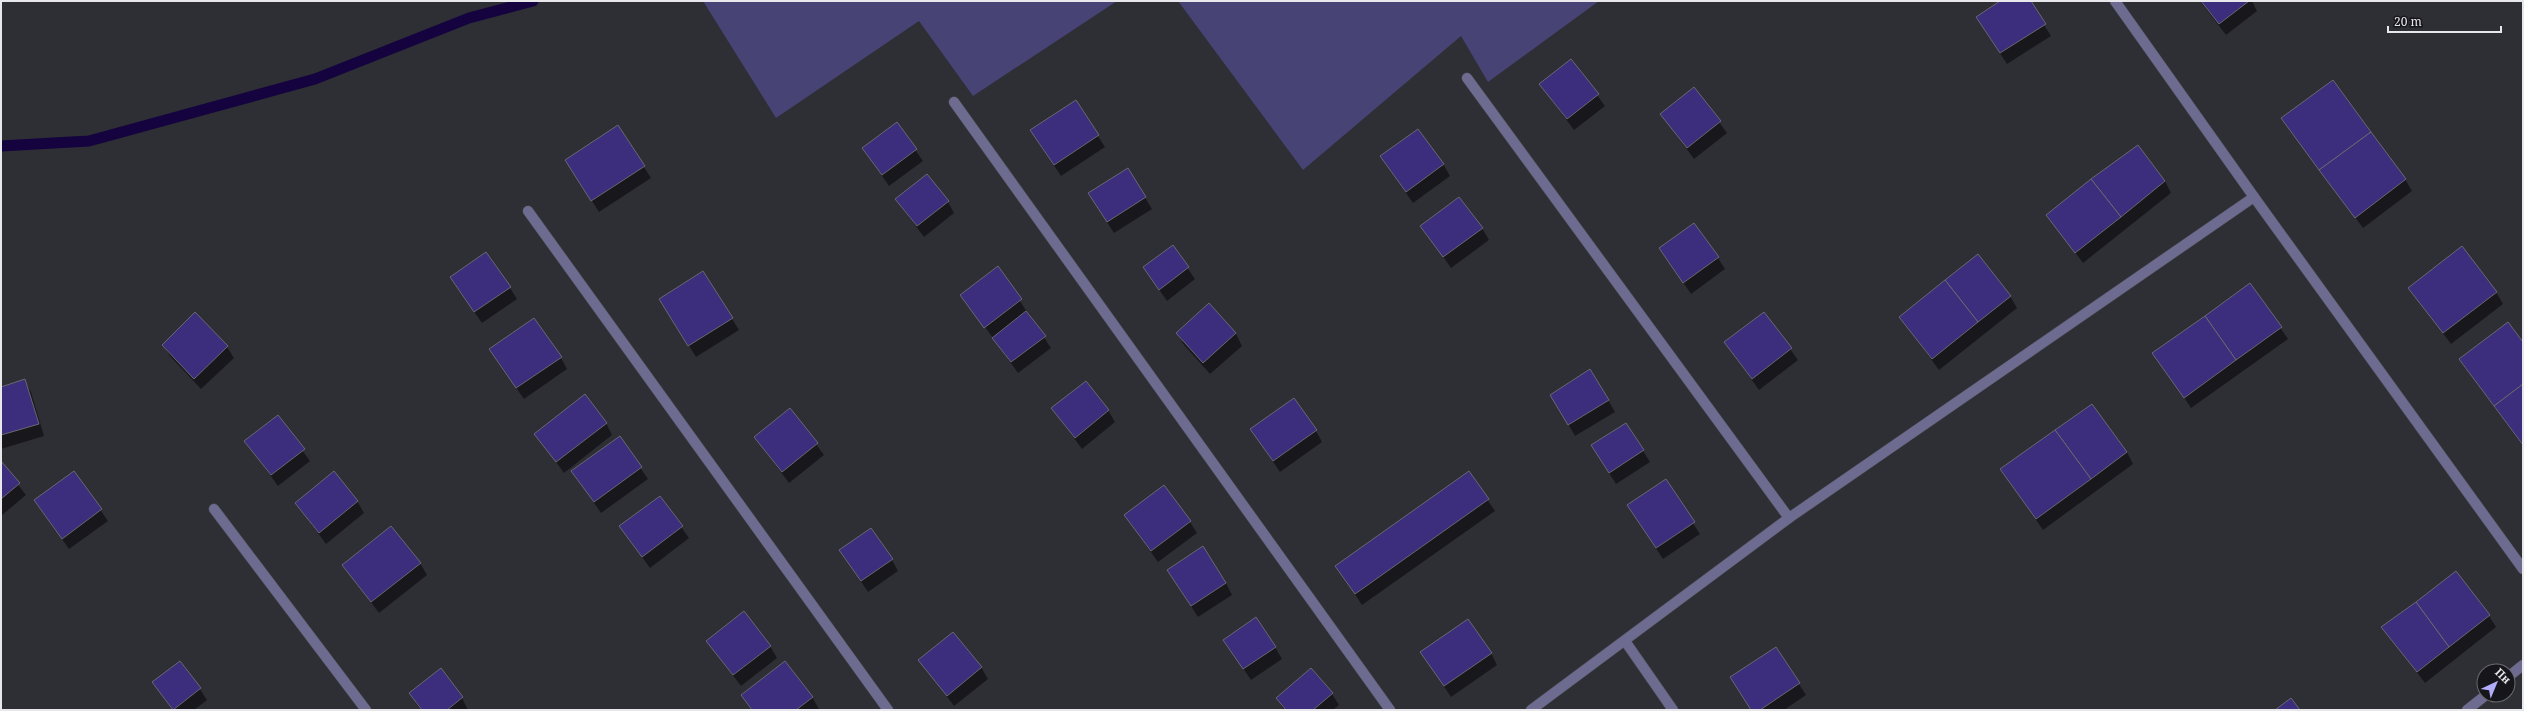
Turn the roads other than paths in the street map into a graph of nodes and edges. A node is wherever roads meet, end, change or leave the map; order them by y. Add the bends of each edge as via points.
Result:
1 (2115, 1) edge
2 (1467, 78) dead end
3 (954, 102) dead end
4 (2254, 198) junction
5 (528, 211) dead end
6 (214, 509) dead end
7 (1789, 518) junction
8 (2523, 569) edge
9 (1625, 641) junction
10 (2476, 703) edge
11 (366, 710) edge
12 (888, 710) edge
13 (1390, 710) edge
14 (1531, 710) edge
15 (1673, 710) edge
16 (2467, 710) edge

1 - 4 street
2 - 7 street
3 - 13 street
4 - 7 street
4 - 8 street
5 - 12 street
6 - 11 street
7 - 9 street
9 - 14 street
9 - 15 street
10 - 16 street

